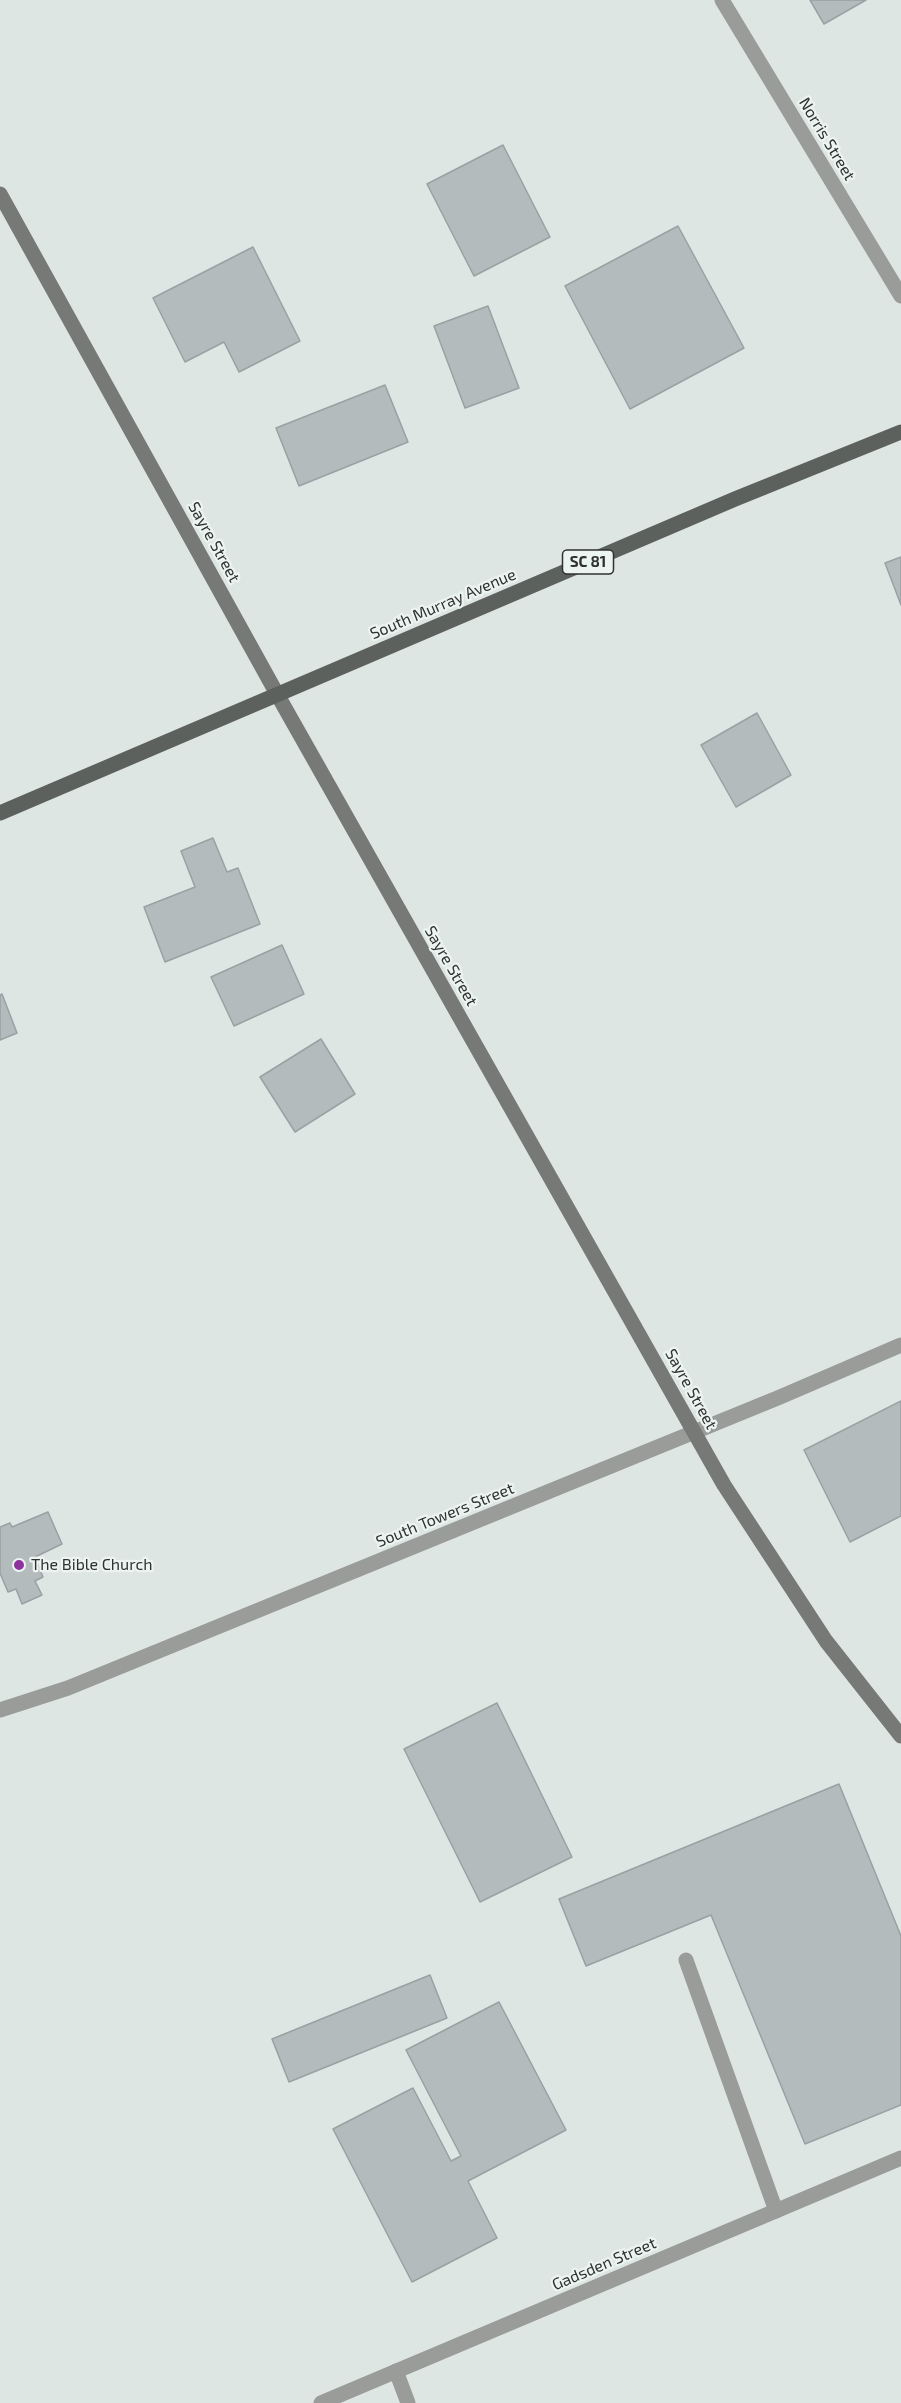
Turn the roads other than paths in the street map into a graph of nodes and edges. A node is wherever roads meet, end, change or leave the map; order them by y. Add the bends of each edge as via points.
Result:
1 (722, 0) edge
2 (0, 194) edge
3 (901, 296) edge
4 (901, 432) edge
5 (277, 694) junction
6 (0, 813) edge
7 (901, 1345) edge
8 (695, 1432) junction
9 (0, 1710) edge
10 (901, 1736) edge
11 (686, 1960) dead end
12 (901, 2158) edge
13 (776, 2211) junction
14 (396, 2371) junction
15 (321, 2403) edge
16 (408, 2403) edge

1 - 3 street, Norris Street
2 - 5 main road, Sayre Street
4 - 5 main road, South Murray Avenue / SC 81
5 - 6 main road, South Murray Avenue
5 - 8 main road, Sayre Street
7 - 8 street, South Towers Street
8 - 9 street, South Towers Street via 68,1688
8 - 10 main road, Sayre Street via 724,1485 826,1641
11 - 13 street
12 - 13 street, Gadsden Street
13 - 14 street, Gadsden Street
14 - 15 street, Gadsden Street
14 - 16 street

